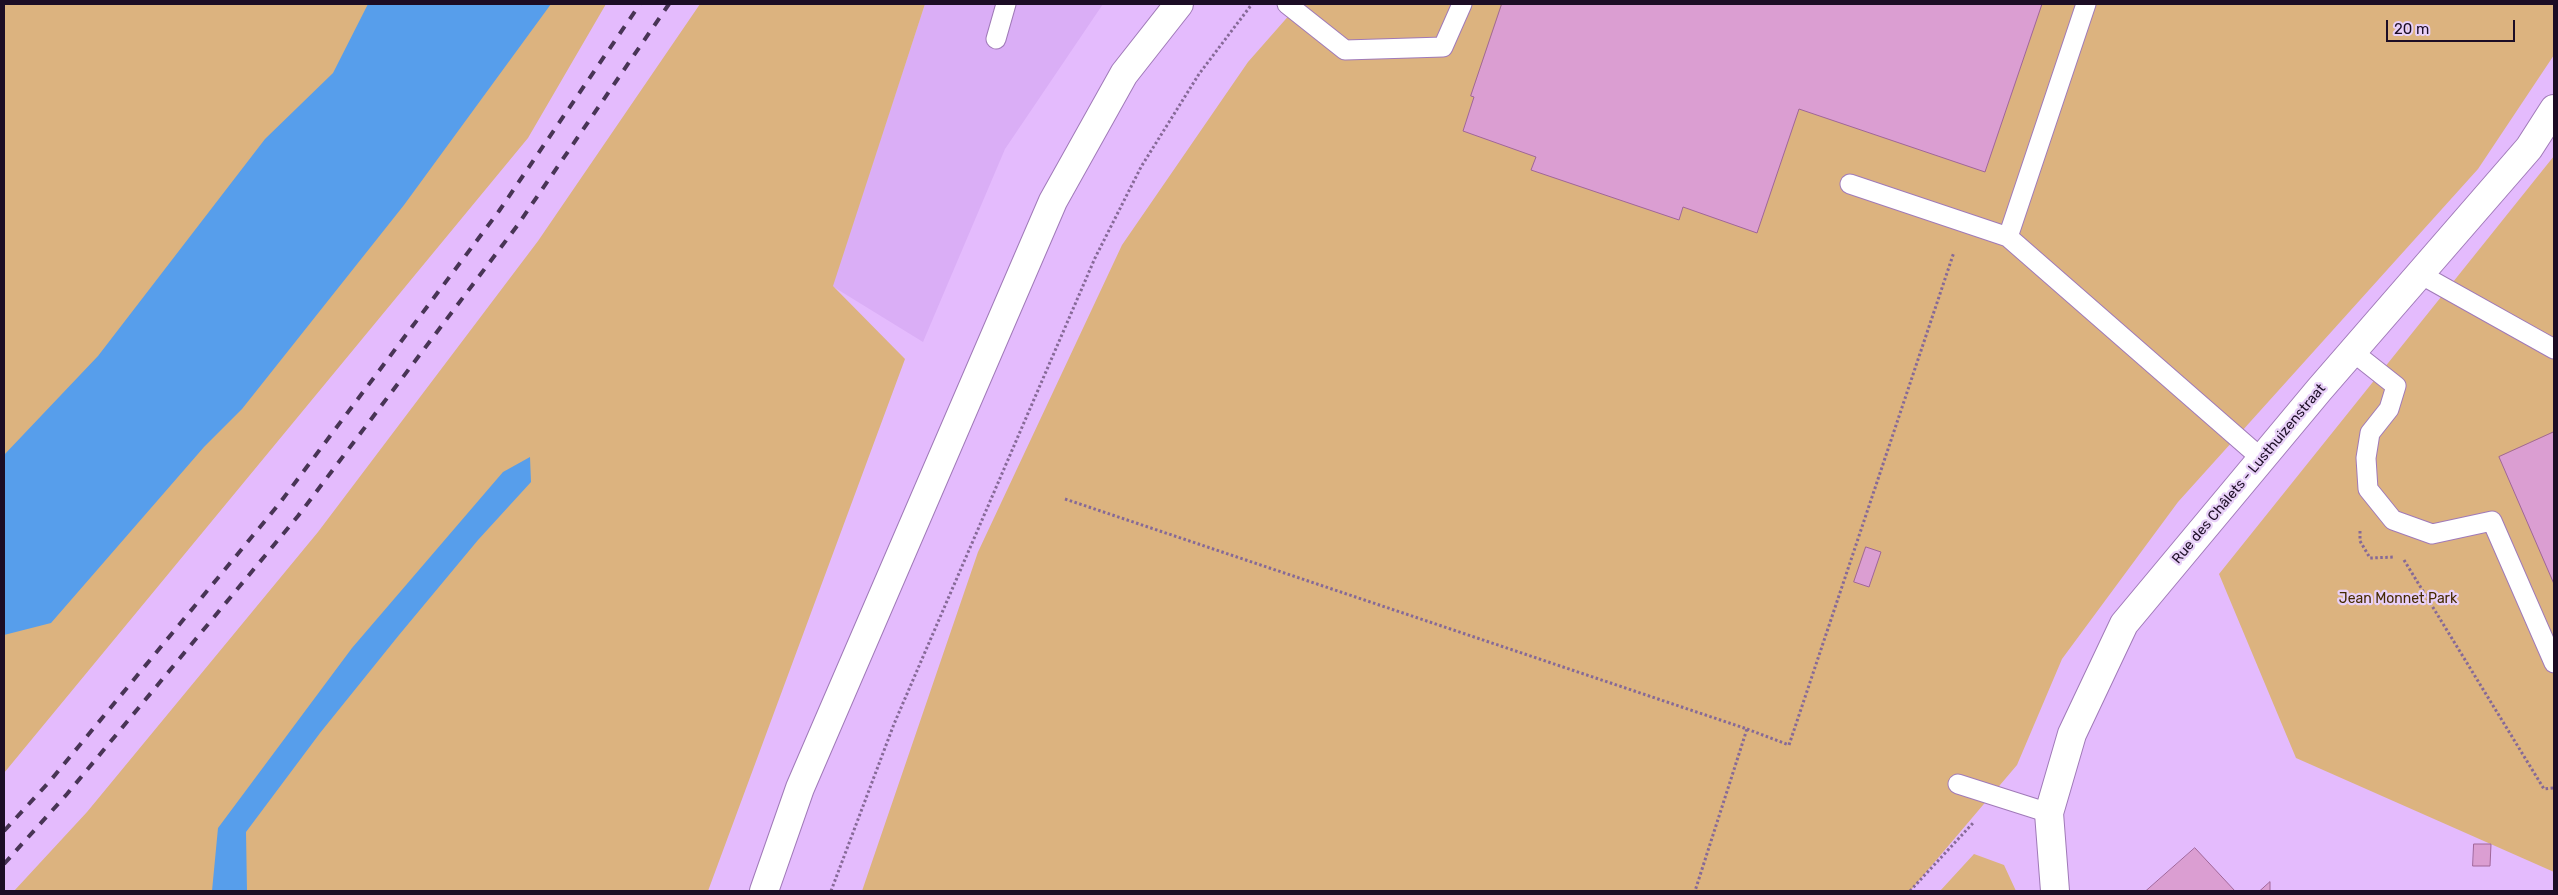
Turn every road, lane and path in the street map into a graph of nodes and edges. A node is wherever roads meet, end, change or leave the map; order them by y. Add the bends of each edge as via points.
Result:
1 (1006, 4) edge
2 (1179, 4) edge
3 (1252, 4) edge
4 (1287, 4) edge
5 (1462, 4) edge
6 (2086, 4) edge
7 (996, 39) dead end
8 (2554, 109) edge
9 (1850, 184) dead end
10 (1964, 223) junction
11 (2008, 237) junction
12 (2420, 274) junction
13 (2554, 349) edge
14 (2353, 352) junction
15 (2261, 458) junction
16 (2374, 495) junction
17 (1065, 498) dead end
18 (2554, 663) edge
19 (1747, 729) junction
20 (1958, 784) dead end
21 (2554, 788) edge
22 (1997, 797) junction
23 (2050, 813) junction
24 (764, 891) edge
25 (831, 891) edge
26 (1695, 891) edge
27 (1910, 891) edge
28 (2055, 891) edge

1 - 7 lane
2 - 24 street via 1124,74 1053,201 800,788
3 - 25 path via 1199,74 1141,167 1095,258 894,724
4 - 5 lane via 1345,50 1443,47
6 - 11 lane
8 - 12 street, Rue des Châlets - Lusthuizenstraat via 2529,148
9 - 10 lane
10 - 11 lane
10 - 19 path via 1789,745
11 - 15 lane
12 - 13 lane
12 - 14 street, Rue des Châlets - Lusthuizenstraat
14 - 15 street, Rue des Châlets - Lusthuizenstraat
14 - 16 lane via 2396,386 2389,409 2370,433 2366,458 2368,489
15 - 23 street, Rue des Châlets - Lusthuizenstraat via 2124,624 2072,734
16 - 18 lane via 2393,520 2432,534 2492,521
16 - 21 path via 2360,521 2360,541 2370,558 2403,557 2544,789
17 - 19 path
19 - 26 path
20 - 22 lane
22 - 23 lane
22 - 27 path
23 - 28 street, Rue des Châlets - Lusthuizenstraat

